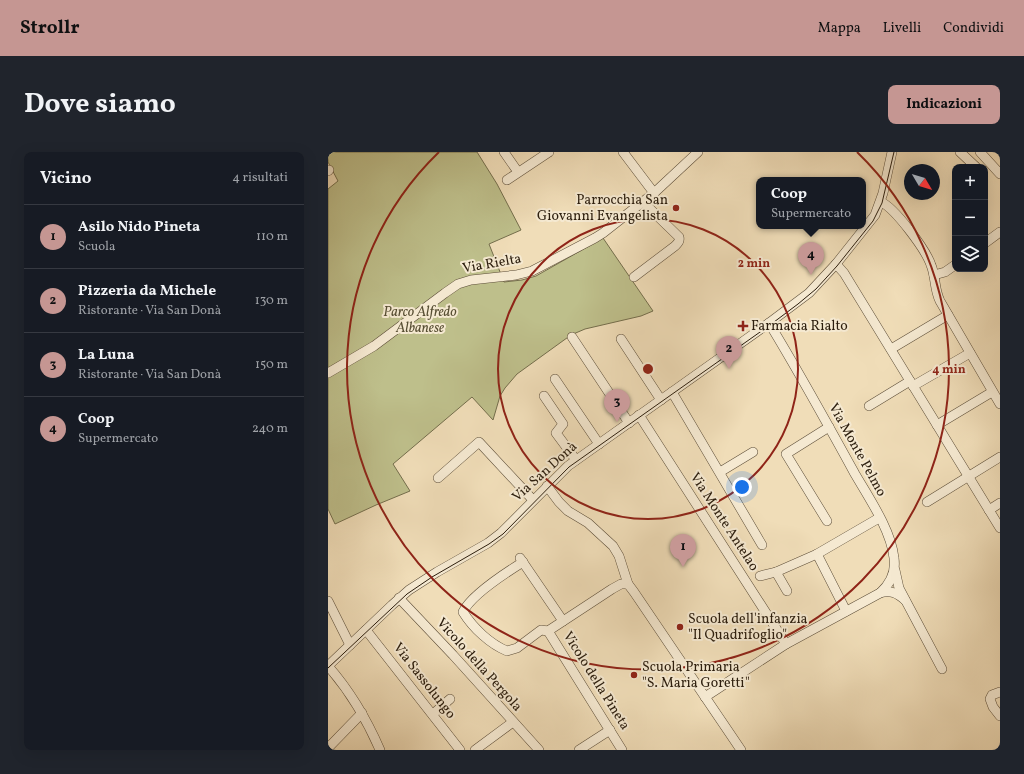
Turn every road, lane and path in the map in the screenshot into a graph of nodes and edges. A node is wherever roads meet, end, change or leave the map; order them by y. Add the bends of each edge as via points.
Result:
1 (504, 152) edge
2 (549, 152) edge
3 (623, 152) edge
4 (698, 152) edge
5 (892, 152) edge
6 (960, 152) edge
7 (980, 152) edge
8 (973, 164) edge
9 (518, 172) junction
10 (1000, 174) edge
11 (507, 180) dead end
12 (654, 193) junction
13 (643, 202) junction
14 (881, 202) junction
15 (866, 227) edge
16 (865, 229) edge
17 (1000, 232) edge
18 (988, 241) edge
19 (836, 264) junction
20 (952, 267) edge
21 (934, 275) junction
22 (634, 277) dead end
23 (948, 315) junction
24 (769, 324) junction
25 (572, 337) dead end
26 (621, 339) dead end
27 (891, 349) junction
28 (970, 353) junction
29 (328, 374) edge
30 (555, 379) dead end
31 (912, 383) junction
32 (672, 392) junction
33 (992, 392) junction
34 (544, 396) dead end
35 (660, 400) junction
36 (1000, 404) edge
37 (869, 406) dead end
38 (639, 415) junction
39 (629, 423) junction
40 (937, 425) junction
41 (829, 427) junction
42 (599, 444) junction
43 (753, 452) dead end
44 (1000, 457) edge
45 (576, 460) junction
46 (720, 472) junction
47 (968, 476) junction
48 (438, 478) dead end
49 (547, 486) junction
50 (533, 500) junction
51 (927, 502) dead end
52 (1000, 503) edge
53 (989, 510) junction
54 (879, 518) junction
55 (827, 520) dead end
56 (1000, 528) edge
57 (762, 545) dead end
58 (817, 554) junction
59 (623, 565) junction
60 (894, 566) junction
61 (776, 572) junction
62 (760, 576) dead end
63 (628, 584) junction
64 (612, 589) junction
65 (787, 591) dead end
66 (880, 593) junction
67 (399, 598) junction
68 (905, 600) junction
69 (328, 601) edge
70 (846, 611) junction
71 (562, 621) junction
72 (366, 630) junction
73 (548, 631) junction
74 (786, 644) junction
75 (350, 645) junction
76 (328, 666) edge
77 (942, 669) dead end
78 (1000, 692) edge
79 (705, 697) junction
80 (450, 699) dead end
81 (362, 713) junction
82 (433, 714) junction
83 (1000, 716) edge
84 (513, 722) junction
85 (610, 730) junction
86 (328, 748) edge
87 (380, 750) edge
88 (460, 750) edge
89 (474, 750) edge
90 (539, 750) edge
91 (579, 750) edge
92 (622, 750) edge
93 (741, 750) edge

1 - 9 street
2 - 9 street
3 - 12 street
4 - 12 street, Via Rielta
5 - 14 street, Via San Donà
6 - 8 street
7 - 10 street
9 - 11 street
12 - 13 street, Via Rielta
13 - 22 street via 679,240 675,246
13 - 29 street, Via Rielta via 603,233 538,268 516,275 472,280 453,288 369,349
14 - 15 street, Via San Donà
14 - 21 street via 894,212 923,250 930,260
16 - 19 street, Via San Donà
17 - 18 street
19 - 24 street, Via San Donà via 809,293
19 - 27 street
20 - 21 street
21 - 23 street via 937,295
23 - 27 street
23 - 28 street
24 - 32 street, Via San Donà
24 - 41 street, Via Monte Pelmo
25 - 39 street
26 - 35 street
27 - 31 street
28 - 31 street
28 - 33 street
30 - 42 street
31 - 37 street
31 - 40 street
32 - 35 street, Via San Donà
32 - 46 street
33 - 36 street
33 - 40 street
34 - 45 street via 563,424 556,434
35 - 38 street, Via San Donà
38 - 39 street, Via San Donà
38 - 74 street, Via Monte Antelao
39 - 42 street, Via San Donà
40 - 47 street
41 - 54 street, Via Monte Pelmo
41 - 55 street via 786,454
42 - 45 street, Via San Donà
43 - 46 street
44 - 47 street
45 - 49 street, Via San Donà
46 - 57 street
47 - 51 street
47 - 53 street
48 - 50 street via 479,442
49 - 50 street, Via San Donà
49 - 59 street via 568,511 588,523 607,540 617,551
50 - 67 street, Via San Donà via 494,539 431,575
52 - 53 street
53 - 56 street
54 - 58 street
54 - 60 street, Via Monte Pelmo via 892,548
58 - 61 street
58 - 70 street
59 - 63 street
59 - 64 street
60 - 66 street, Via Monte Pelmo via 891,580
60 - 68 street
61 - 62 street
61 - 65 street
63 - 64 street, Vicolo della Pineta via 621,584
63 - 79 street
64 - 71 street, Vicolo della Pineta
66 - 68 street via 894,592
66 - 70 street
67 - 72 street, Via San Donà
67 - 84 street, Vicolo della Pergola
68 - 77 street
69 - 75 street
70 - 74 street
71 - 73 street, Vicolo della Pineta
71 - 73 street via 522,560 466,606 463,612 488,640 507,651 517,648 541,630
72 - 75 street, Via San Donà
72 - 82 street, Via Sassolungo
73 - 85 street, Vicolo della Pineta
74 - 79 street
75 - 76 street, Via San Donà
76 - 81 street
78 - 83 street via 990,699
79 - 93 street
80 - 82 street
81 - 86 street
81 - 87 street
82 - 88 street, Via Sassolungo
84 - 89 street
84 - 90 street, Vicolo della Pergola
85 - 91 street
85 - 92 street, Vicolo della Pineta

